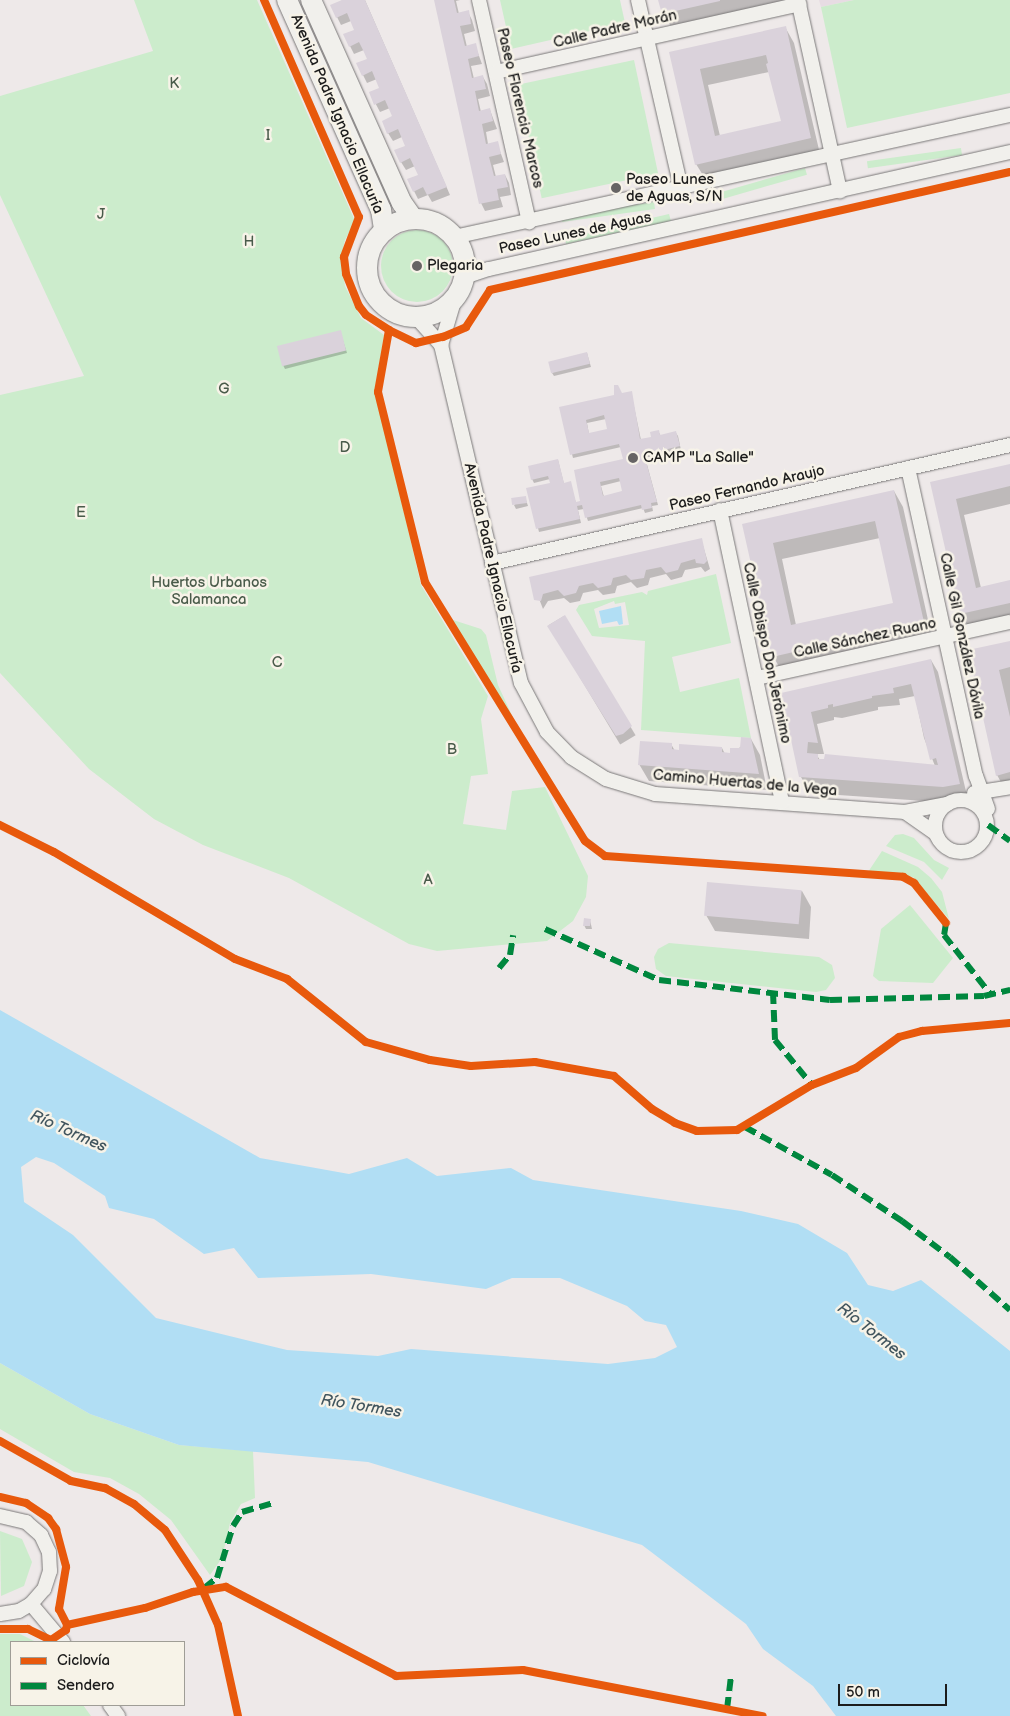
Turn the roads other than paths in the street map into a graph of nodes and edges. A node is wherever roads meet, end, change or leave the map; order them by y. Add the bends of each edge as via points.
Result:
1 (287, 0) edge
2 (311, 0) edge
3 (480, 0) edge
4 (638, 0) edge
5 (799, 2) edge
6 (647, 38) junction
7 (496, 72) junction
8 (1010, 115) edge
9 (1010, 152) edge
10 (833, 154) junction
11 (681, 188) junction
12 (840, 191) junction
13 (413, 218) junction
14 (529, 222) junction
15 (384, 230) junction
16 (454, 237) junction
17 (464, 277) junction
18 (454, 298) junction
19 (416, 317) junction
20 (441, 345) junction
21 (1010, 445) edge
22 (908, 468) junction
23 (720, 510) junction
24 (492, 563) junction
25 (1010, 622) edge
26 (945, 637) junction
27 (757, 678) junction
28 (586, 769) joint
29 (1008, 788) edge
30 (981, 790) junction
31 (782, 802) junction
32 (952, 802) junction
33 (905, 812) junction
34 (987, 815) junction
35 (935, 833) junction
36 (0, 1516) edge
37 (32, 1604) junction
38 (0, 1614) edge
39 (62, 1641) edge

1 - 15 main road, Avenida Padre Ignacio Ellacuría via 381,210
2 - 13 main road, Avenida Padre Ignacio Ellacuría via 402,203
3 - 7 street, Paseo Florencio Marcos
4 - 6 street
5 - 6 street, Calle Padre Morán
5 - 10 street
6 - 7 street, Calle Padre Morán
6 - 11 street
7 - 14 street, Paseo Florencio Marcos
8 - 10 street, Paseo Lunes de Aguas
9 - 12 street, Paseo Lunes de Aguas
10 - 11 street, Paseo Lunes de Aguas
10 - 12 street
11 - 14 street, Paseo Lunes de Aguas
12 - 17 street, Paseo Lunes de Aguas
13 - 15 main road
13 - 16 main road via 428,220
14 - 16 street, Paseo Lunes de Aguas
15 - 19 main road via 367,259 371,289 382,304 398,314
16 - 17 main road via 465,263
17 - 18 main road
18 - 19 main road via 431,315
18 - 20 street, Avenida Padre Ignacio Ellacuría
19 - 20 street, Avenida Padre Ignacio Ellacuría
20 - 24 street, Avenida Padre Ignacio Ellacuría
21 - 22 street, Paseo Fernando Araujo
22 - 23 street, Paseo Fernando Araujo
22 - 26 street, Calle Gil González Dávila
23 - 24 street, Paseo Fernando Araujo
23 - 27 street, Calle Obispo Don Jerónimo
24 - 28 street, Avenida Padre Ignacio Ellacuría via 526,698 547,732
25 - 26 street, Calle Sánchez Ruano
26 - 27 street, Calle Sánchez Ruano
26 - 30 street, Calle Gil González Dávila
27 - 31 street, Calle Obispo Don Jerónimo
28 - 31 street, Camino Huertas de la Vega via 617,784 655,794
29 - 30 street, Camino Huertas de la Vega
29 - 34 street, Camino Huertas de la Vega via 996,795
30 - 32 street, Camino Huertas de la Vega
30 - 34 street, Calle Gil González Dávila
31 - 33 street, Camino Huertas de la Vega
32 - 33 street, Camino Huertas de la Vega
32 - 34 street via 974,803
32 - 35 street via 936,816
33 - 35 street
34 - 35 street via 983,841 970,852 945,848
36 - 37 street via 26,1522 40,1535 49,1552 50,1571 44,1590
37 - 38 street via 19,1611
37 - 39 street

